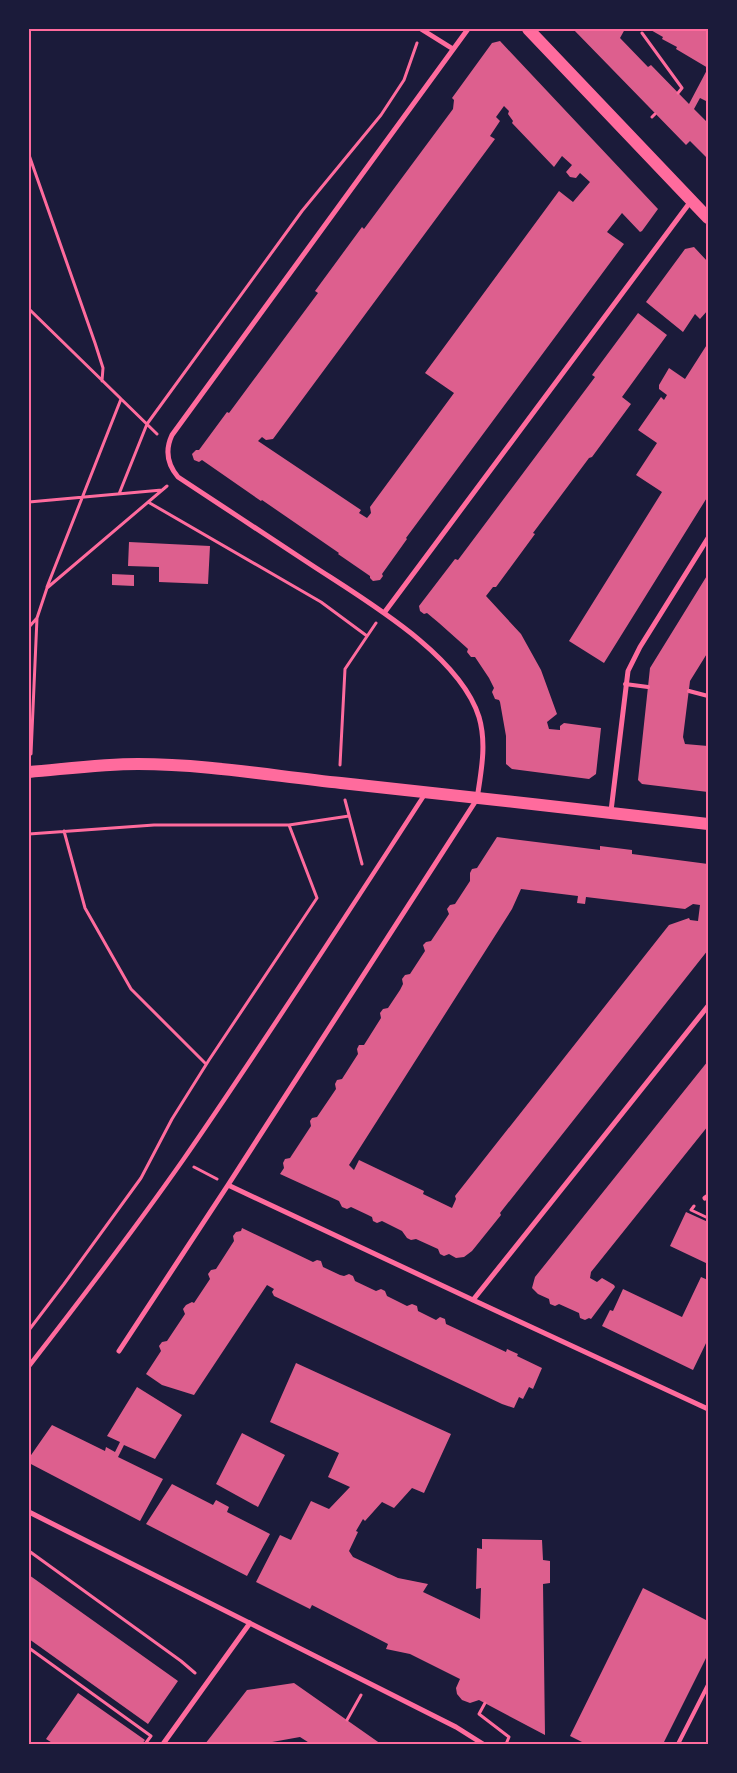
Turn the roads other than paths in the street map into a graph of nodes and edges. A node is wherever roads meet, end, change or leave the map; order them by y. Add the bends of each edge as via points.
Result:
1 (468, 29) edge
2 (528, 29) edge
3 (424, 30) edge
4 (453, 49) junction
5 (691, 200) junction
6 (708, 218) edge
7 (708, 538) edge
8 (384, 613) junction
9 (625, 684) junction
10 (648, 687) dead end
11 (689, 691) dead end
12 (708, 696) edge
13 (29, 772) edge
14 (427, 791) junction
15 (477, 799) junction
16 (611, 812) junction
17 (708, 824) edge
18 (708, 1006) edge
19 (228, 1185) junction
20 (472, 1300) junction
21 (119, 1351) dead end
22 (29, 1366) edge
23 (708, 1409) edge
24 (29, 1512) edge
25 (250, 1623) junction
26 (708, 1685) edge
27 (477, 1742) edge
28 (163, 1744) edge
29 (483, 1744) edge
30 (678, 1744) edge

1 - 4 street
2 - 5 main road
3 - 4 street
4 - 8 street via 168,444 168,461 178,477
5 - 6 main road
5 - 8 street
7 - 9 street via 640,647
8 - 15 street via 437,656 454,675 479,716 483,752
9 - 10 lane
9 - 16 street
11 - 12 lane
13 - 14 main road via 140,764 225,769
14 - 15 main road
14 - 22 street via 182,1161
15 - 16 main road
15 - 19 street
16 - 17 main road
18 - 20 street
19 - 20 street
19 - 21 street
20 - 23 street
24 - 25 street
25 - 27 street via 456,1727
25 - 28 street
26 - 30 lane
27 - 29 street

